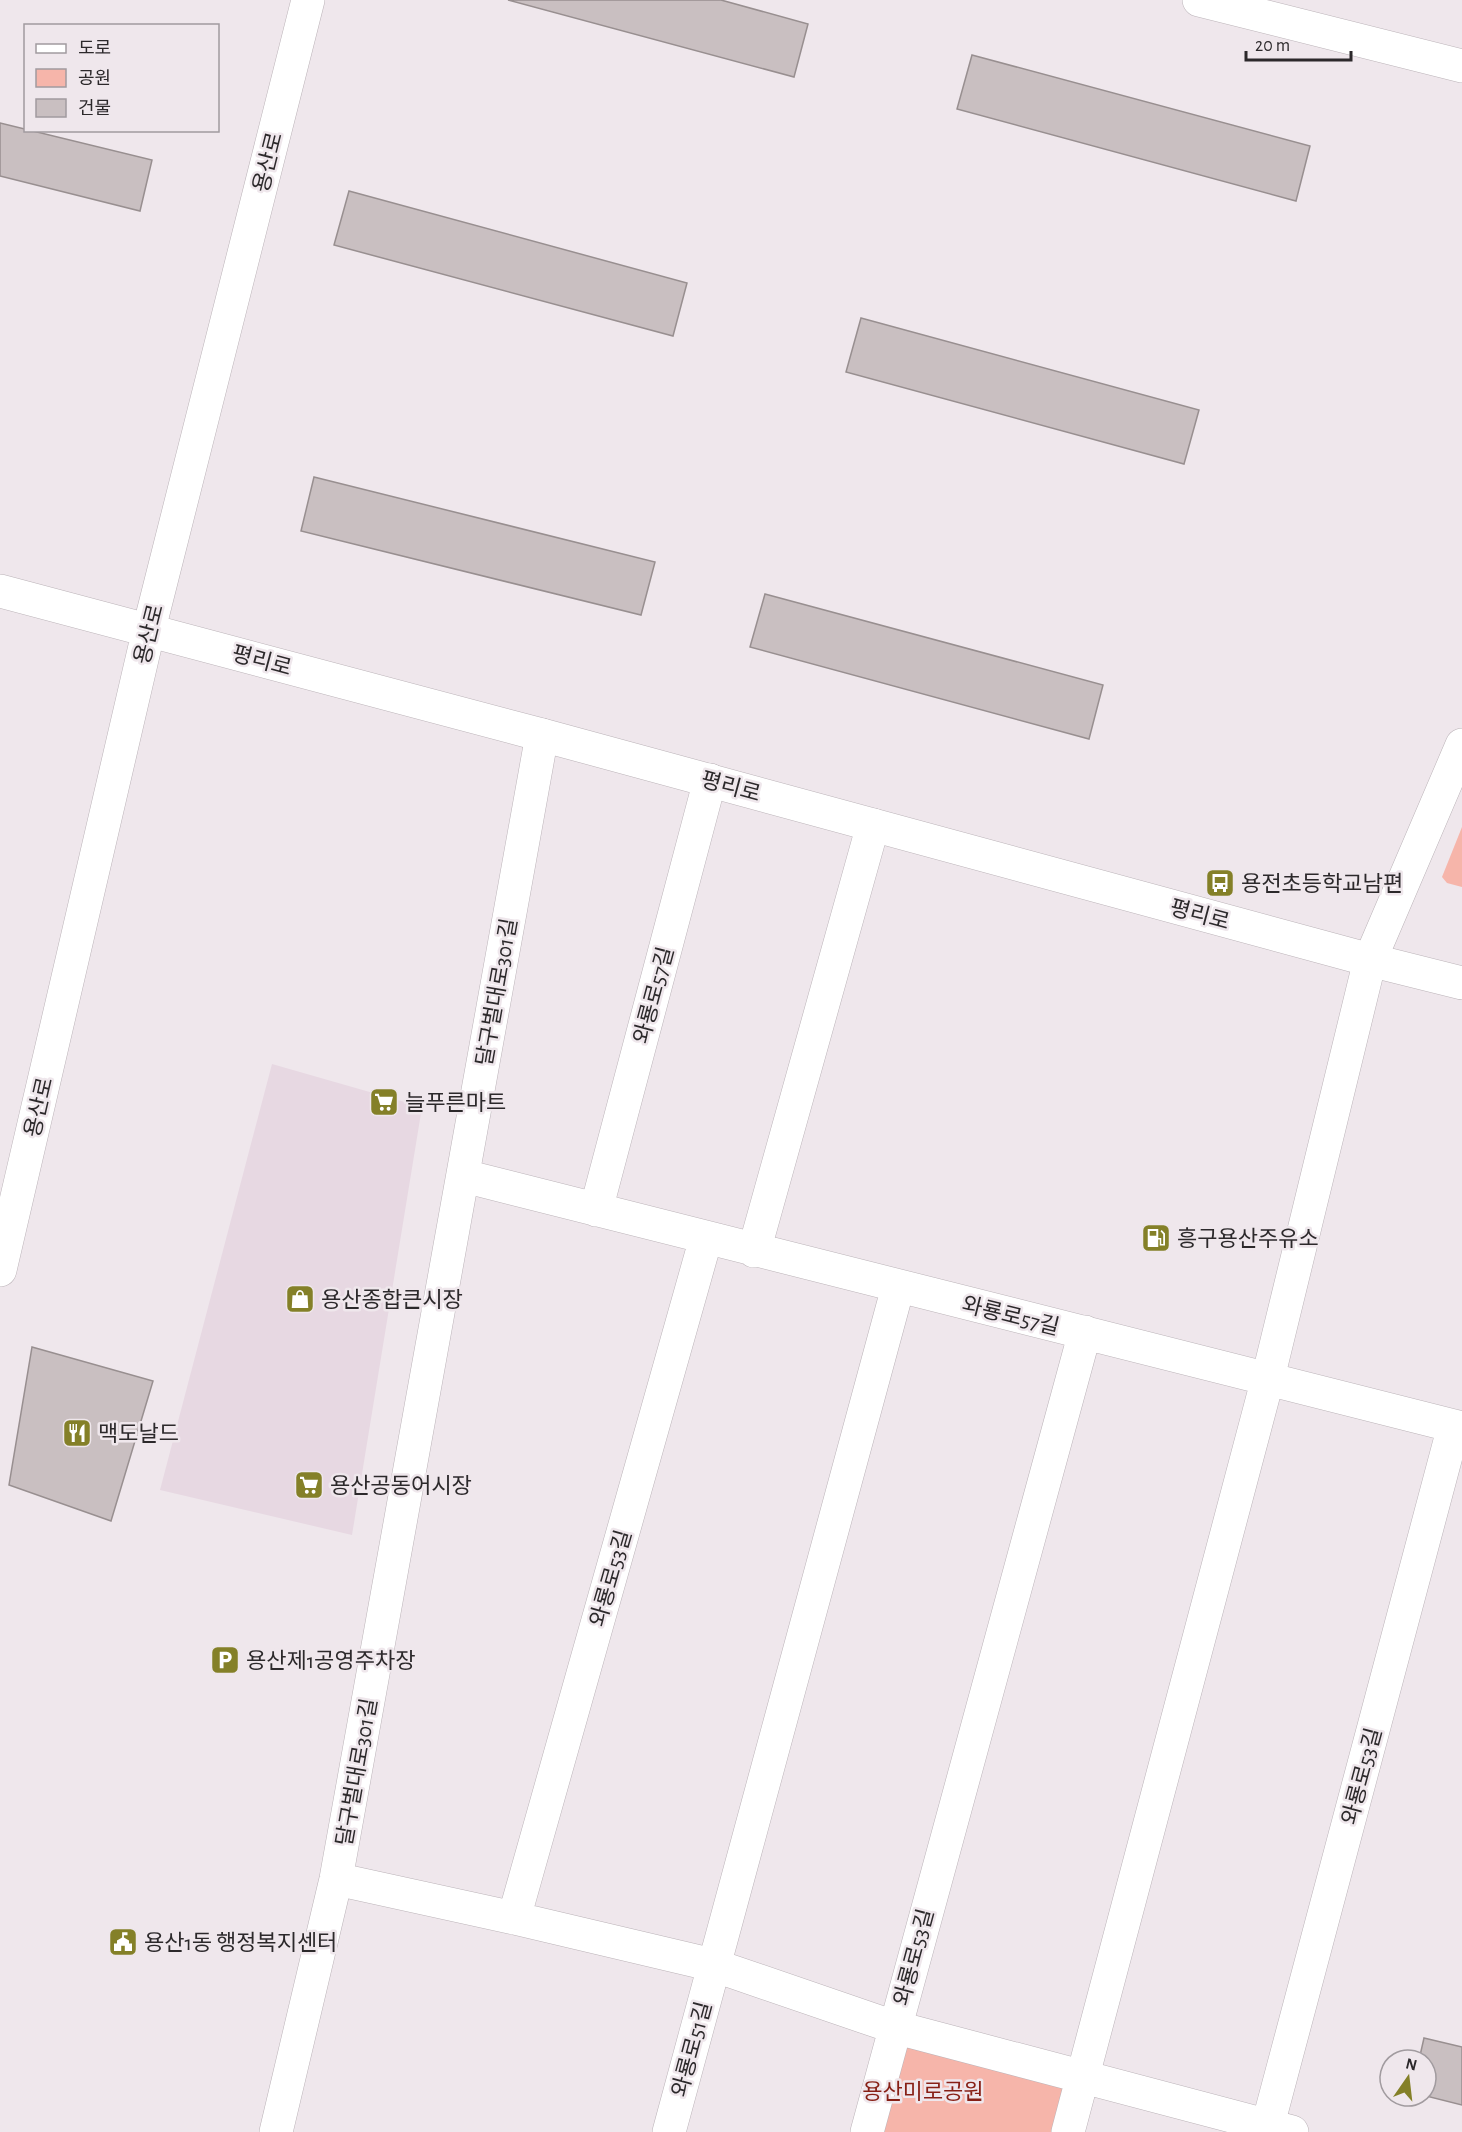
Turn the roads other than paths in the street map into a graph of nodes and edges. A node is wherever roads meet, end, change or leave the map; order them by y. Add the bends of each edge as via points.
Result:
1 (308, 0) edge
2 (1199, 0) edge
3 (1462, 66) edge
4 (0, 591) edge
5 (149, 629) junction
6 (542, 735) junction
7 (1462, 745) edge
8 (710, 780) junction
9 (873, 825) junction
10 (1370, 960) junction
11 (1462, 983) edge
12 (464, 1176) junction
13 (596, 1210) junction
14 (706, 1238) junction
15 (754, 1251) junction
16 (0, 1270) edge
17 (898, 1287) junction
18 (1085, 1332) junction
19 (1268, 1378) junction
20 (1458, 1427) edge
21 (336, 1879) junction
22 (514, 1918) junction
23 (713, 1965) junction
24 (894, 2027) junction
25 (1083, 2077) junction
26 (1276, 2130) edge
27 (276, 2132) edge
28 (669, 2132) edge
29 (867, 2132) edge
30 (1068, 2132) edge

1 - 5 street, 용산로
2 - 3 street
4 - 5 street, 평리로
5 - 6 street, 평리로
5 - 16 street, 용산로
6 - 8 street, 평리로
6 - 12 street, 달구벌대로301길
7 - 10 street
8 - 9 street, 평리로
8 - 13 street, 와룡로57길
9 - 10 street, 평리로
9 - 15 street
10 - 11 street, 평리로
10 - 19 street
12 - 13 street, 와룡로57길
12 - 21 street, 달구벌대로301길
13 - 14 street, 와룡로57길
14 - 15 street, 와룡로57길
14 - 22 street, 와룡로53길
15 - 17 street, 와룡로57길
17 - 18 street, 와룡로57길
17 - 23 street
18 - 19 street, 와룡로57길
18 - 24 street, 와룡로53길
19 - 20 street, 와룡로57길
19 - 25 street
20 - 26 street, 와룡로53길
21 - 22 street, 와룡로53길
21 - 27 street, 달구벌대로301길
22 - 23 street, 와룡로53길
23 - 24 street, 와룡로53길
23 - 28 street, 와룡로51길
24 - 25 street, 와룡로53길
24 - 29 street
25 - 26 street, 와룡로53길
25 - 30 street

